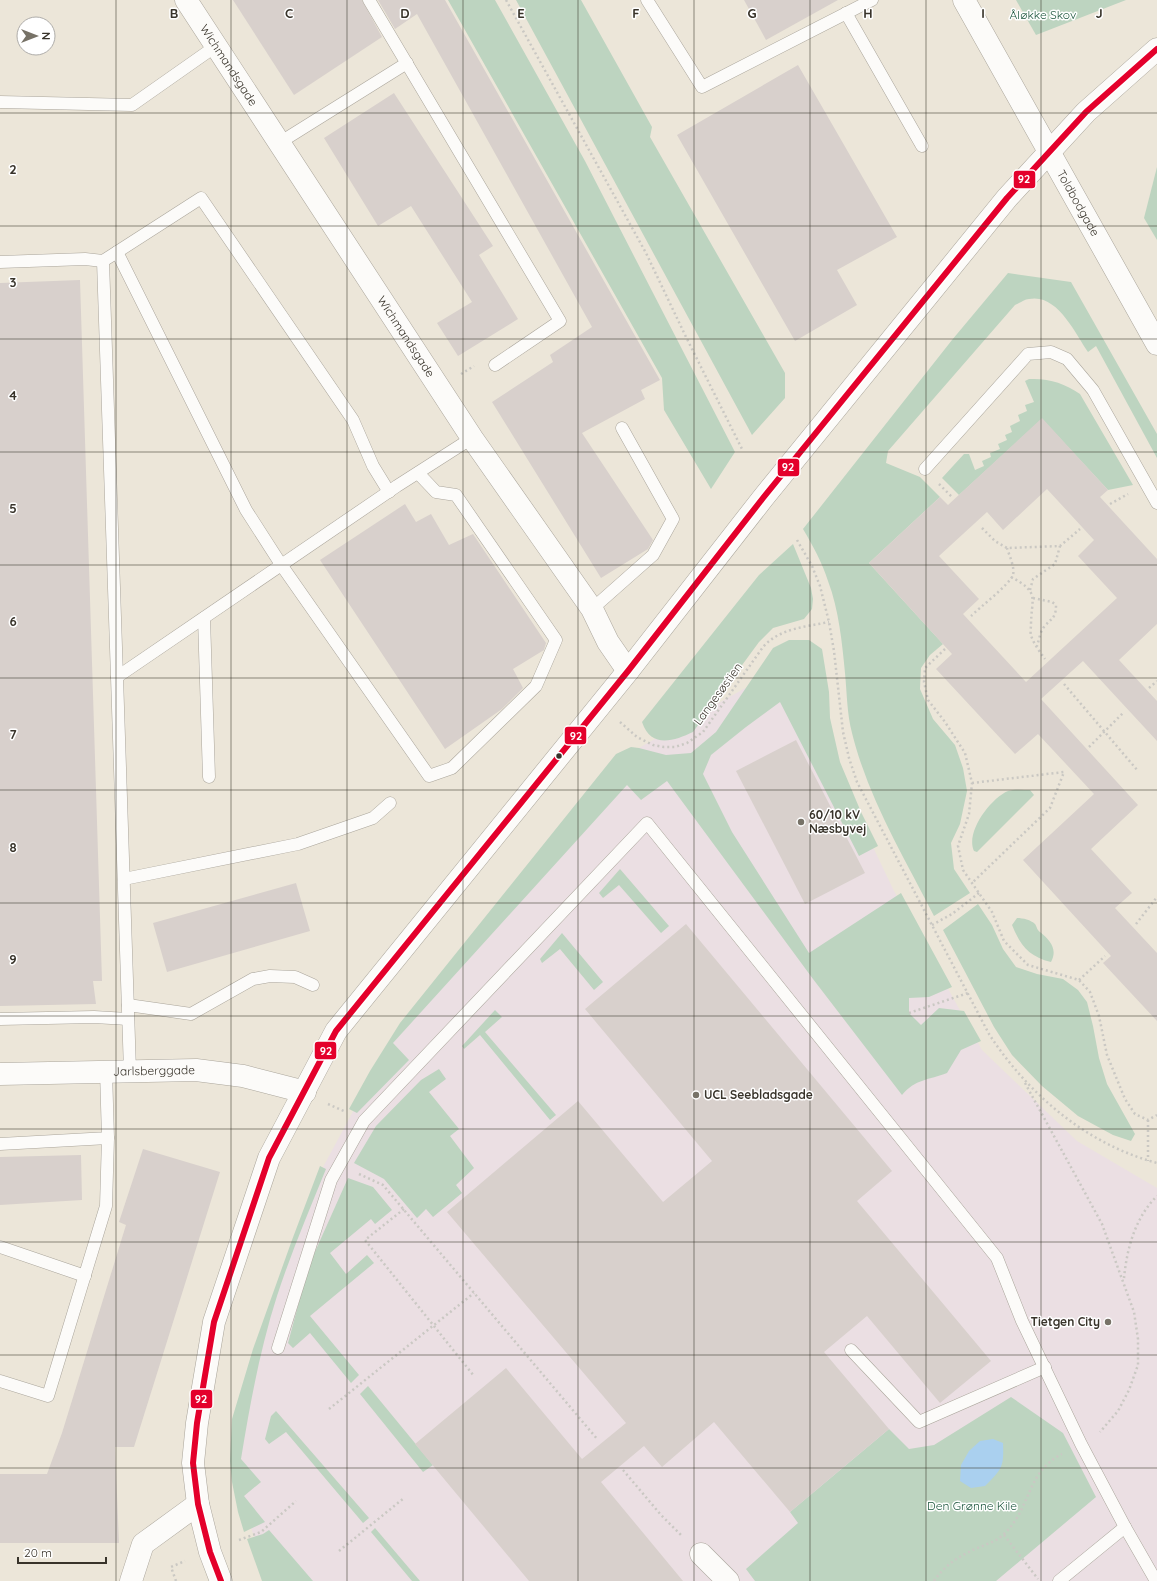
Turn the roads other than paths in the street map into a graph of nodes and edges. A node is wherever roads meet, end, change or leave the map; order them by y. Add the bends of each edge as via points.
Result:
1 (186, 0) edge
2 (369, 0) edge
3 (647, 0) edge
4 (872, 0) edge
5 (964, 0) edge
6 (846, 13) junction
7 (216, 46) junction
8 (1157, 49) edge
9 (406, 63) junction
10 (0, 102) edge
11 (279, 143) junction
12 (922, 146) dead end
13 (1049, 151) junction
14 (117, 252) junction
15 (103, 261) junction
16 (0, 262) edge
17 (1157, 344) edge
18 (495, 365) road end
19 (622, 428) dead end
20 (472, 438) junction
21 (925, 469) dead end
22 (418, 473) junction
23 (390, 492) junction
24 (1157, 503) edge
25 (282, 566) junction
26 (592, 609) junction
27 (204, 618) junction
28 (628, 671) junction
29 (117, 677) junction
30 (209, 777) dead end
31 (390, 803) dead end
32 (124, 879) junction
33 (313, 985) dead end
34 (128, 1005) junction
35 (0, 1019) edge
36 (128, 1019) junction
37 (106, 1071) junction
38 (130, 1071) junction
39 (0, 1074) edge
40 (305, 1092) junction
41 (108, 1138) junction
42 (0, 1144) edge
43 (0, 1247) edge
44 (85, 1276) junction
45 (278, 1348) dead end
46 (851, 1350) dead end
47 (1045, 1367) junction
48 (0, 1381) edge
49 (198, 1504) junction
50 (1125, 1526) junction
51 (701, 1554) road end
52 (132, 1581) edge
53 (221, 1581) edge
54 (728, 1581) edge
55 (1059, 1581) edge
56 (1156, 1581) edge

1 - 7 street, Wichmandsgade
2 - 9 lane
3 - 6 lane via 702,88
4 - 6 lane
5 - 13 street, Toldbodgade
6 - 12 lane
7 - 10 lane via 132,105
7 - 11 street, Wichmandsgade
8 - 13 street via 1086,112
9 - 11 lane
9 - 18 lane via 560,321
11 - 20 street, Wichmandsgade
13 - 17 street, Toldbodgade
13 - 28 street via 934,286
14 - 15 lane
14 - 23 lane via 200,198 353,420 373,466
14 - 25 lane via 246,510
15 - 16 lane via 85,259
15 - 29 lane
19 - 26 lane via 674,519 653,554
20 - 22 lane
20 - 26 street, Wichmandsgade
21 - 24 lane via 1028,354 1051,352 1066,359 1093,390
22 - 23 lane
22 - 25 lane via 436,492 456,495 556,640 536,686 452,768 429,776
23 - 25 lane
25 - 27 lane
26 - 28 street, Wichmandsgade via 608,642
27 - 29 lane
27 - 30 lane
28 - 40 street via 336,1031
29 - 32 lane
31 - 32 lane via 373,818 298,844
32 - 34 lane
33 - 34 lane via 294,977 270,976 253,979 191,1014
34 - 36 lane
35 - 36 lane
36 - 38 lane
37 - 38 street, Jarlsberggade
37 - 39 street, Jarlsberggade
37 - 41 lane
38 - 40 street, Jarlsberggade via 196,1070 243,1076
40 - 49 street via 269,1158 214,1322 193,1463
41 - 42 lane
41 - 44 lane via 106,1206
43 - 44 lane
44 - 48 lane via 48,1396
45 - 47 lane via 331,1180 364,1121 647,822 997,1258 1022,1321
46 - 47 lane via 919,1422
47 - 50 lane via 1081,1444
49 - 52 street via 142,1544
49 - 53 street via 210,1552
50 - 55 lane
50 - 56 lane
51 - 54 street

